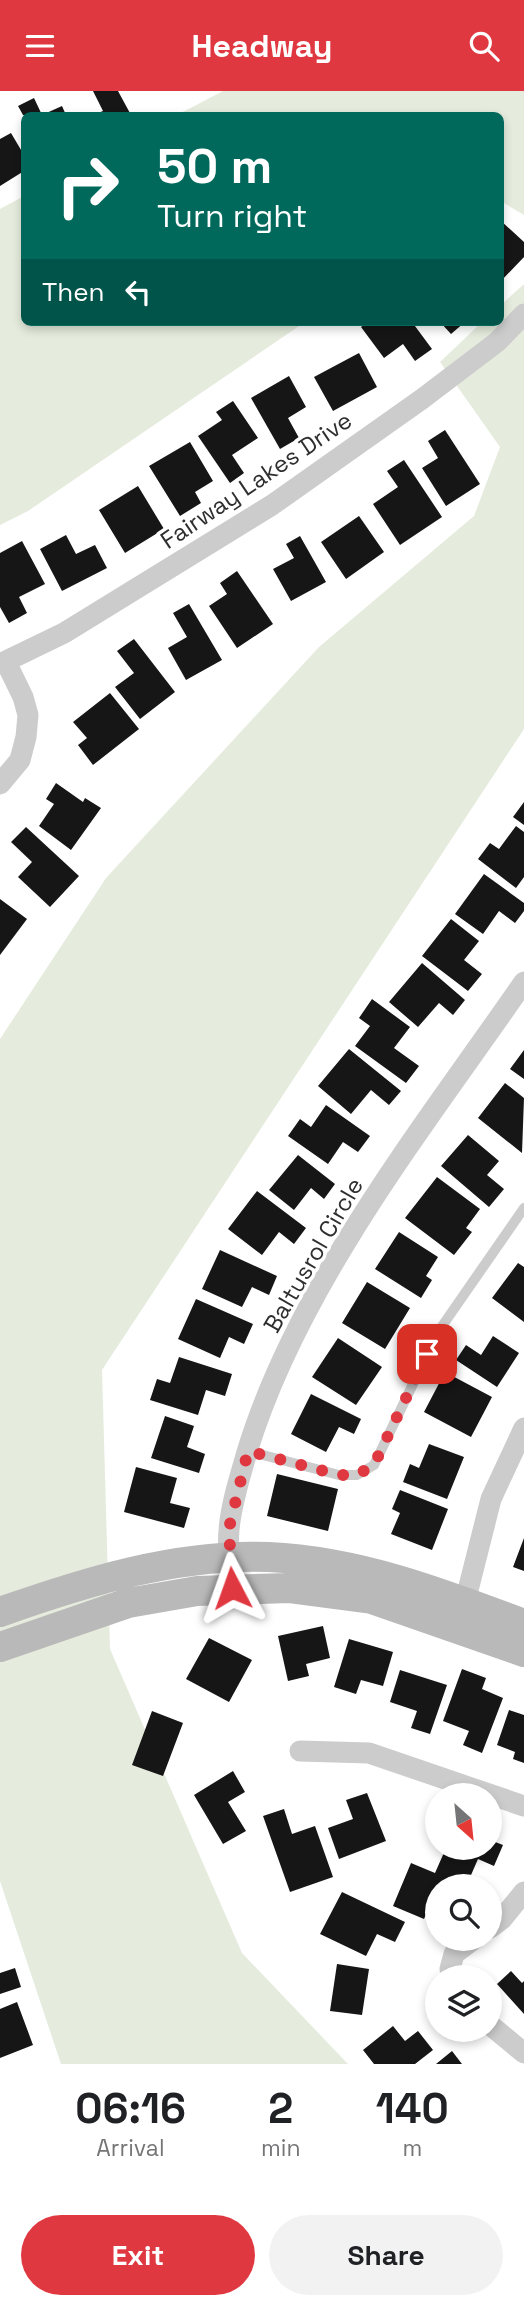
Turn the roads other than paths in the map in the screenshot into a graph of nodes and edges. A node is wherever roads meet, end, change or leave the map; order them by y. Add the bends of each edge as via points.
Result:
1 (524, 314) edge
2 (3, 663) edge
3 (0, 784) edge
4 (524, 982) edge
5 (524, 1207) edge
6 (524, 1427) edge
7 (248, 1451) junction
8 (515, 1468) edge
9 (229, 1558) junction
10 (232, 1588) junction
11 (0, 1612) edge
12 (462, 1615) junction
13 (524, 1625) edge
14 (0, 1647) edge
15 (524, 1652) edge
16 (300, 1751) dead end
17 (524, 1806) edge
18 (524, 1892) edge
19 (502, 1919) edge
20 (502, 2035) edge
21 (524, 2053) edge

1 - 2 street, Fairway Lakes Drive via 497,342 422,399 272,505 123,599
2 - 3 street via 28,715 20,760
4 - 7 street, Baltusrol Circle via 403,1156 321,1286 276,1372
5 - 7 lane via 438,1332 374,1465 357,1475 339,1475
6 - 8 street
7 - 9 street, Baltusrol Circle via 229,1528
8 - 12 street via 491,1499
9 - 10 street, Baltusrol Circle
9 - 11 street via 145,1569
9 - 12 street via 268,1557 364,1570
10 - 12 street via 288,1588
10 - 14 street via 128,1602
12 - 13 street
12 - 15 street
16 - 17 street via 369,1753
18 - 19 street
20 - 21 street

